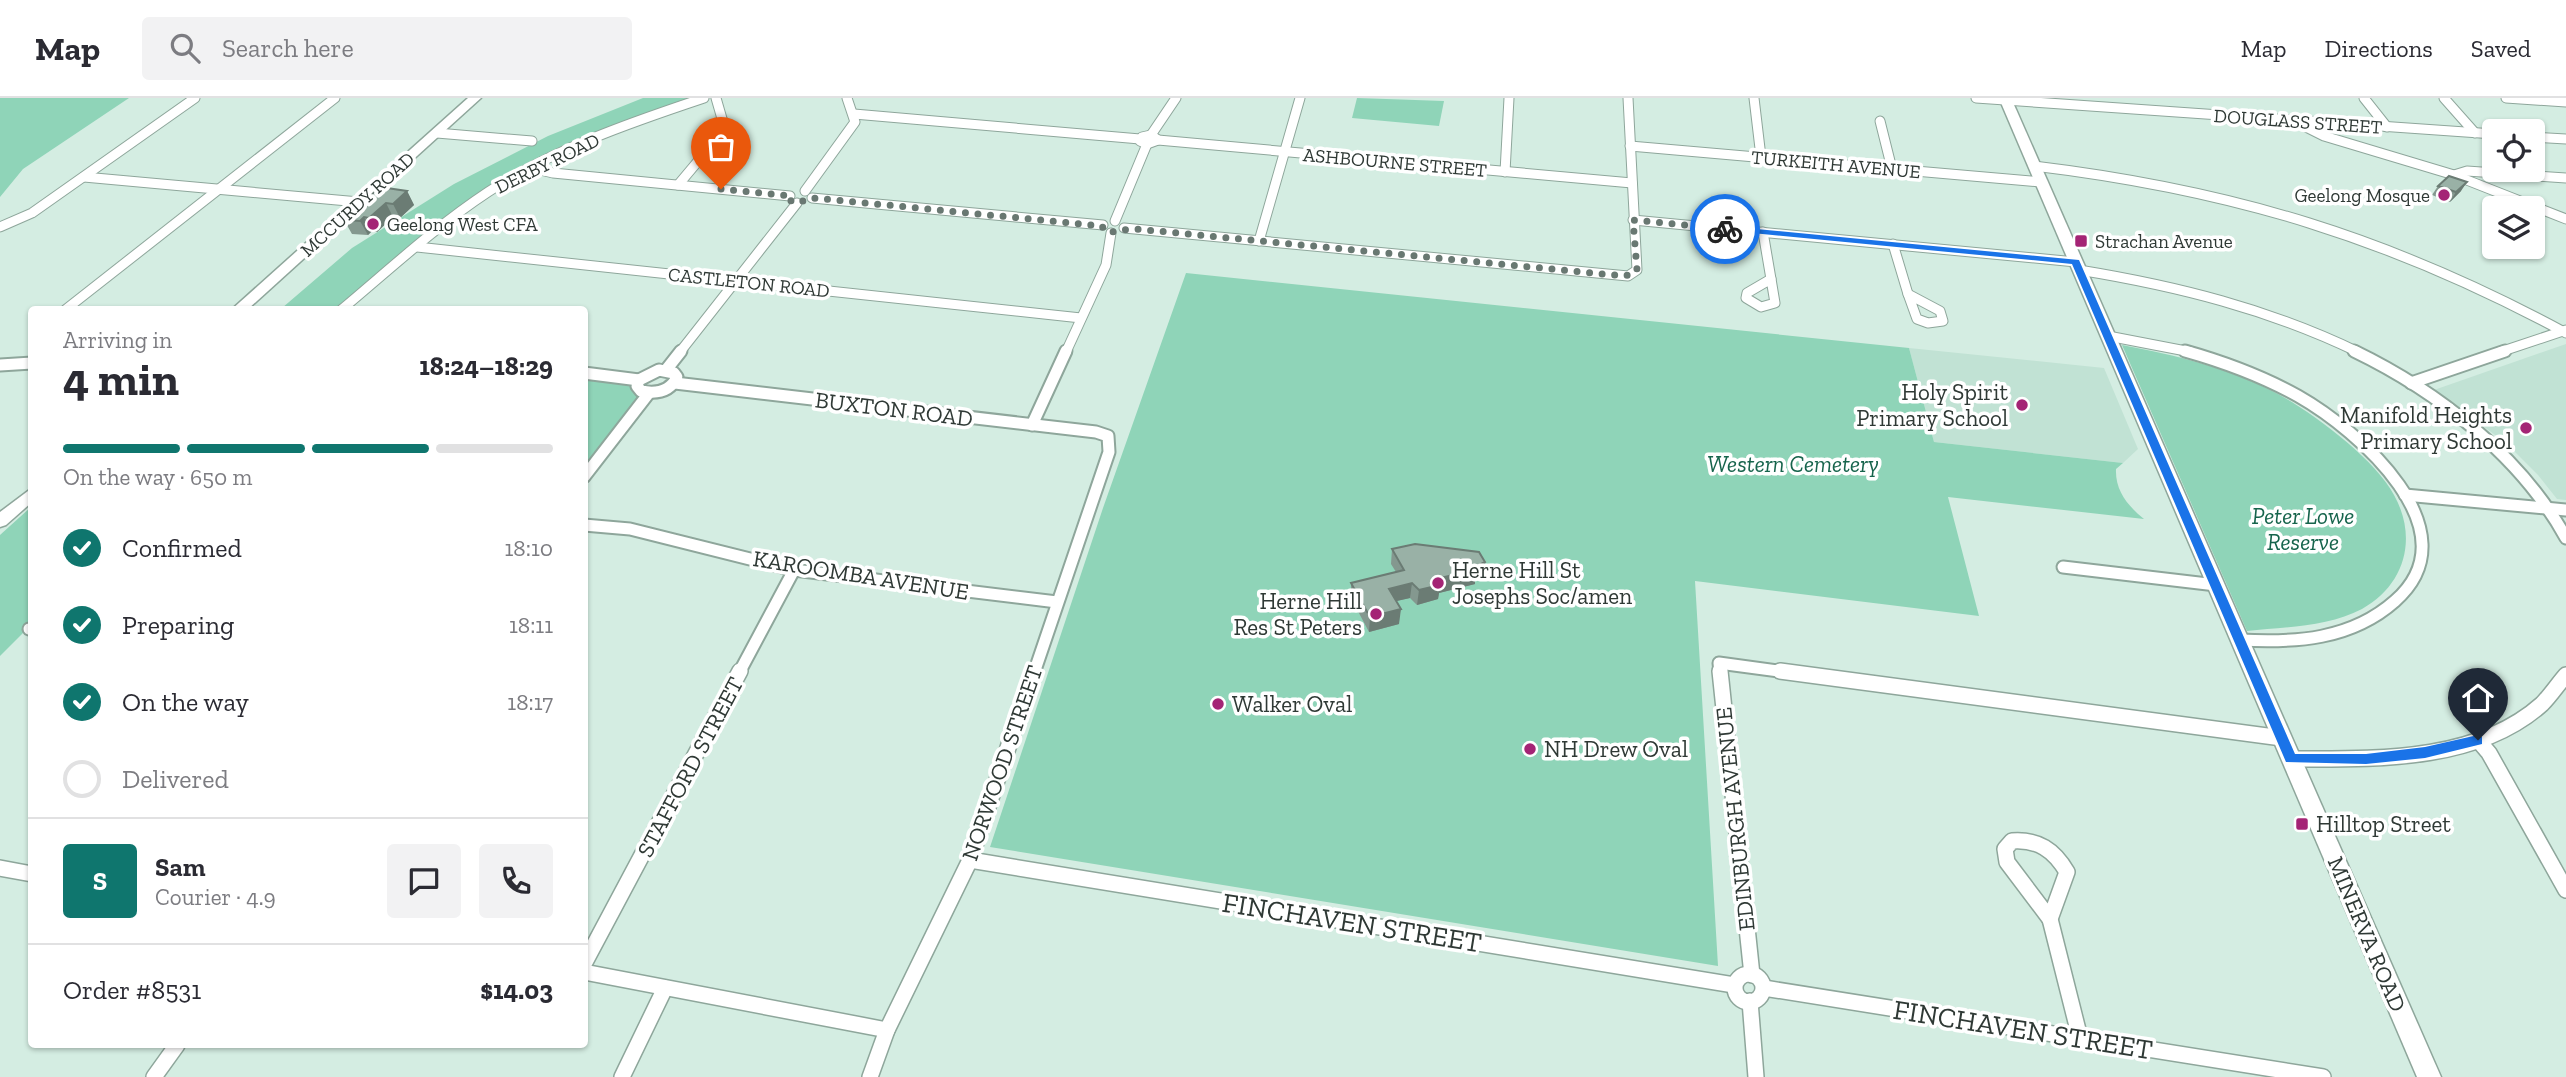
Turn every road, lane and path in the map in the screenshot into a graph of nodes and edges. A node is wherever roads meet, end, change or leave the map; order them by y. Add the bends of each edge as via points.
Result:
1 (195, 98) edge
2 (335, 98) edge
3 (475, 98) edge
4 (704, 98) edge
5 (716, 98) edge
6 (847, 98) edge
7 (1176, 98) edge
8 (1300, 98) edge
9 (1509, 98) edge
10 (1628, 98) edge
11 (1754, 98) edge
12 (1976, 98) edge
13 (2135, 98) edge
14 (2364, 98) edge
15 (2444, 98) edge
16 (2506, 98) edge
17 (2006, 100) edge
18 (2566, 102) edge
19 (2143, 111) junction
20 (854, 114) junction
21 (1880, 121) dead end
22 (2296, 122) junction
23 (2387, 127) junction
24 (437, 132) junction
25 (2475, 133) junction
26 (2482, 133) edge
27 (2545, 138) edge
28 (1149, 139) junction
29 (2566, 139) edge
30 (532, 141) dead end
31 (1630, 146) junction
32 (1284, 152) junction
33 (1761, 157) junction
34 (532, 167) junction
35 (1892, 169) junction
36 (1505, 172) junction
37 (2038, 174) junction
38 (2454, 175) junction
39 (84, 177) junction
40 (2566, 178) edge
41 (1632, 183) junction
42 (678, 185) junction
43 (218, 189) junction
44 (808, 194) junction
45 (793, 199) junction
46 (359, 202) junction
47 (2566, 219) edge
48 (1633, 220) junction
49 (1119, 225) junction
50 (0, 227) edge
51 (1107, 229) junction
52 (1763, 232) junction
53 (1259, 241) junction
54 (1893, 244) junction
55 (417, 247) junction
56 (2078, 266) junction
57 (1771, 279) dead end
58 (736, 281) junction
59 (1908, 294) dead end
60 (70, 306) edge
61 (242, 306) edge
62 (346, 306) edge
63 (1081, 318) junction
64 (2565, 331) edge
65 (2108, 336) junction
66 (28, 363) edge
67 (0, 365) edge
68 (666, 370) junction
69 (588, 374) edge
70 (639, 380) junction
71 (675, 383) junction
72 (2411, 383) junction
73 (649, 393) junction
74 (1032, 425) junction
75 (1110, 441) joint
76 (588, 472) edge
77 (2405, 495) junction
78 (28, 496) edge
79 (2546, 508) junction
80 (2566, 510) edge
81 (0, 521) edge
82 (588, 525) edge
83 (2566, 538) edge
84 (2063, 567) dead end
85 (794, 570) junction
86 (2216, 585) junction
87 (1057, 602) junction
88 (2240, 640) junction
89 (2565, 680) edge
90 (2282, 738) junction
91 (2478, 740) junction
92 (2291, 759) junction
93 (970, 860) junction
94 (0, 868) edge
95 (28, 873) edge
96 (2566, 890) edge
97 (2050, 919) junction
98 (588, 956) edge
99 (588, 973) edge
100 (1752, 975) junction
101 (1734, 985) junction
102 (666, 988) junction
103 (1764, 988) junction
104 (1750, 1001) junction
105 (887, 1030) junction
106 (2080, 1038) junction
107 (175, 1048) edge
108 (153, 1077) edge
109 (622, 1077) edge
110 (870, 1077) edge
111 (1756, 1077) edge
112 (2323, 1077) edge
113 (2429, 1077) edge

1 - 39 street
2 - 43 street
3 - 24 street, MCCURDY ROAD
4 - 34 street, DERBY ROAD via 624,126
5 - 42 street via 725,129
6 - 20 street
7 - 28 street
8 - 32 street
9 - 36 street
10 - 31 street
11 - 33 street
12 - 17 street, DOUGLASS STREET
13 - 19 street
14 - 23 street
15 - 25 street
16 - 18 street
17 - 19 street, DOUGLASS STREET
17 - 37 street, MINERVA ROAD
19 - 22 street, DOUGLASS STREET
20 - 28 street, ASHBOURNE STREET
20 - 44 street via 855,122
21 - 35 street
22 - 23 street, DOUGLASS STREET
22 - 38 street via 2323,136
23 - 25 street, DOUGLASS STREET
24 - 30 street
24 - 46 street, MCCURDY ROAD
25 - 26 street, DOUGLASS STREET
27 - 29 street
28 - 32 street, ASHBOURNE STREET
28 - 49 street
31 - 33 street, TURKEITH AVENUE
31 - 41 street
32 - 36 street, ASHBOURNE STREET
32 - 53 street
33 - 35 street, TURKEITH AVENUE
34 - 42 street
34 - 55 street, DERBY ROAD via 488,192
35 - 37 street, TURKEITH AVENUE
36 - 41 street, ASHBOURNE STREET
37 - 56 street, MINERVA ROAD
37 - 64 street, TURKEITH AVENUE via 2171,185 2292,216 2441,270
38 - 40 street via 2467,171
38 - 47 street
39 - 43 street
39 - 50 street via 27,216
41 - 48 street
42 - 45 street
43 - 46 street
43 - 60 street
44 - 45 street
44 - 51 street
45 - 58 street
46 - 61 street, MCCURDY ROAD
48 - 52 street
48 - 53 street via 1637,270 1624,276
49 - 51 street
49 - 53 street
51 - 63 street via 1106,265
52 - 54 street
52 - 57 street
54 - 56 street
54 - 59 street
55 - 58 street, CASTLETON ROAD
55 - 62 street, DERBY ROAD
56 - 65 street, MINERVA ROAD
56 - 72 street via 2234,302 2332,340
58 - 63 street, CASTLETON ROAD
58 - 68 street
63 - 74 street
64 - 72 street
65 - 77 street via 2162,344 2283,387 2352,433
65 - 86 street, MINERVA ROAD
66 - 67 street
68 - 70 street
68 - 71 street via 677,377
69 - 70 street
70 - 73 street via 637,386
71 - 73 street
71 - 74 street, BUXTON ROAD
72 - 79 street via 2485,438
73 - 76 street
74 - 75 street, BUXTON ROAD via 1096,432
75 - 87 street, NORWOOD STREET
77 - 79 street
77 - 88 street via 2417,516 2424,561 2393,607 2361,625 2319,637
78 - 81 street
79 - 80 street
79 - 83 street
82 - 85 street, KAROOMBA AVENUE via 630,529
84 - 86 street
85 - 87 street, KAROOMBA AVENUE
85 - 98 street, STAFFORD STREET
86 - 88 street, MINERVA ROAD
87 - 93 street, NORWOOD STREET
88 - 90 street, MINERVA ROAD
89 - 91 street via 2519,720
90 - 92 street, MINERVA ROAD
90 - 100 street, EDINBURGH AVENUE via 1719,663
91 - 92 street via 2366,759
91 - 96 street
92 - 113 street, MINERVA ROAD
93 - 101 street, FINCHAVEN STREET
93 - 105 street, NORWOOD STREET
94 - 95 street
97 - 97 street via 2007,862 2005,849 2012,841 2028,839 2042,844 2059,857 2067,872
97 - 106 street
99 - 102 street
100 - 101 street via 1739,976
100 - 103 street
101 - 104 street via 1741,997
102 - 105 street
102 - 109 street
103 - 104 street via 1762,996
103 - 106 street, FINCHAVEN STREET
104 - 111 street
105 - 110 street, NORWOOD STREET
106 - 112 street, FINCHAVEN STREET
107 - 108 street

